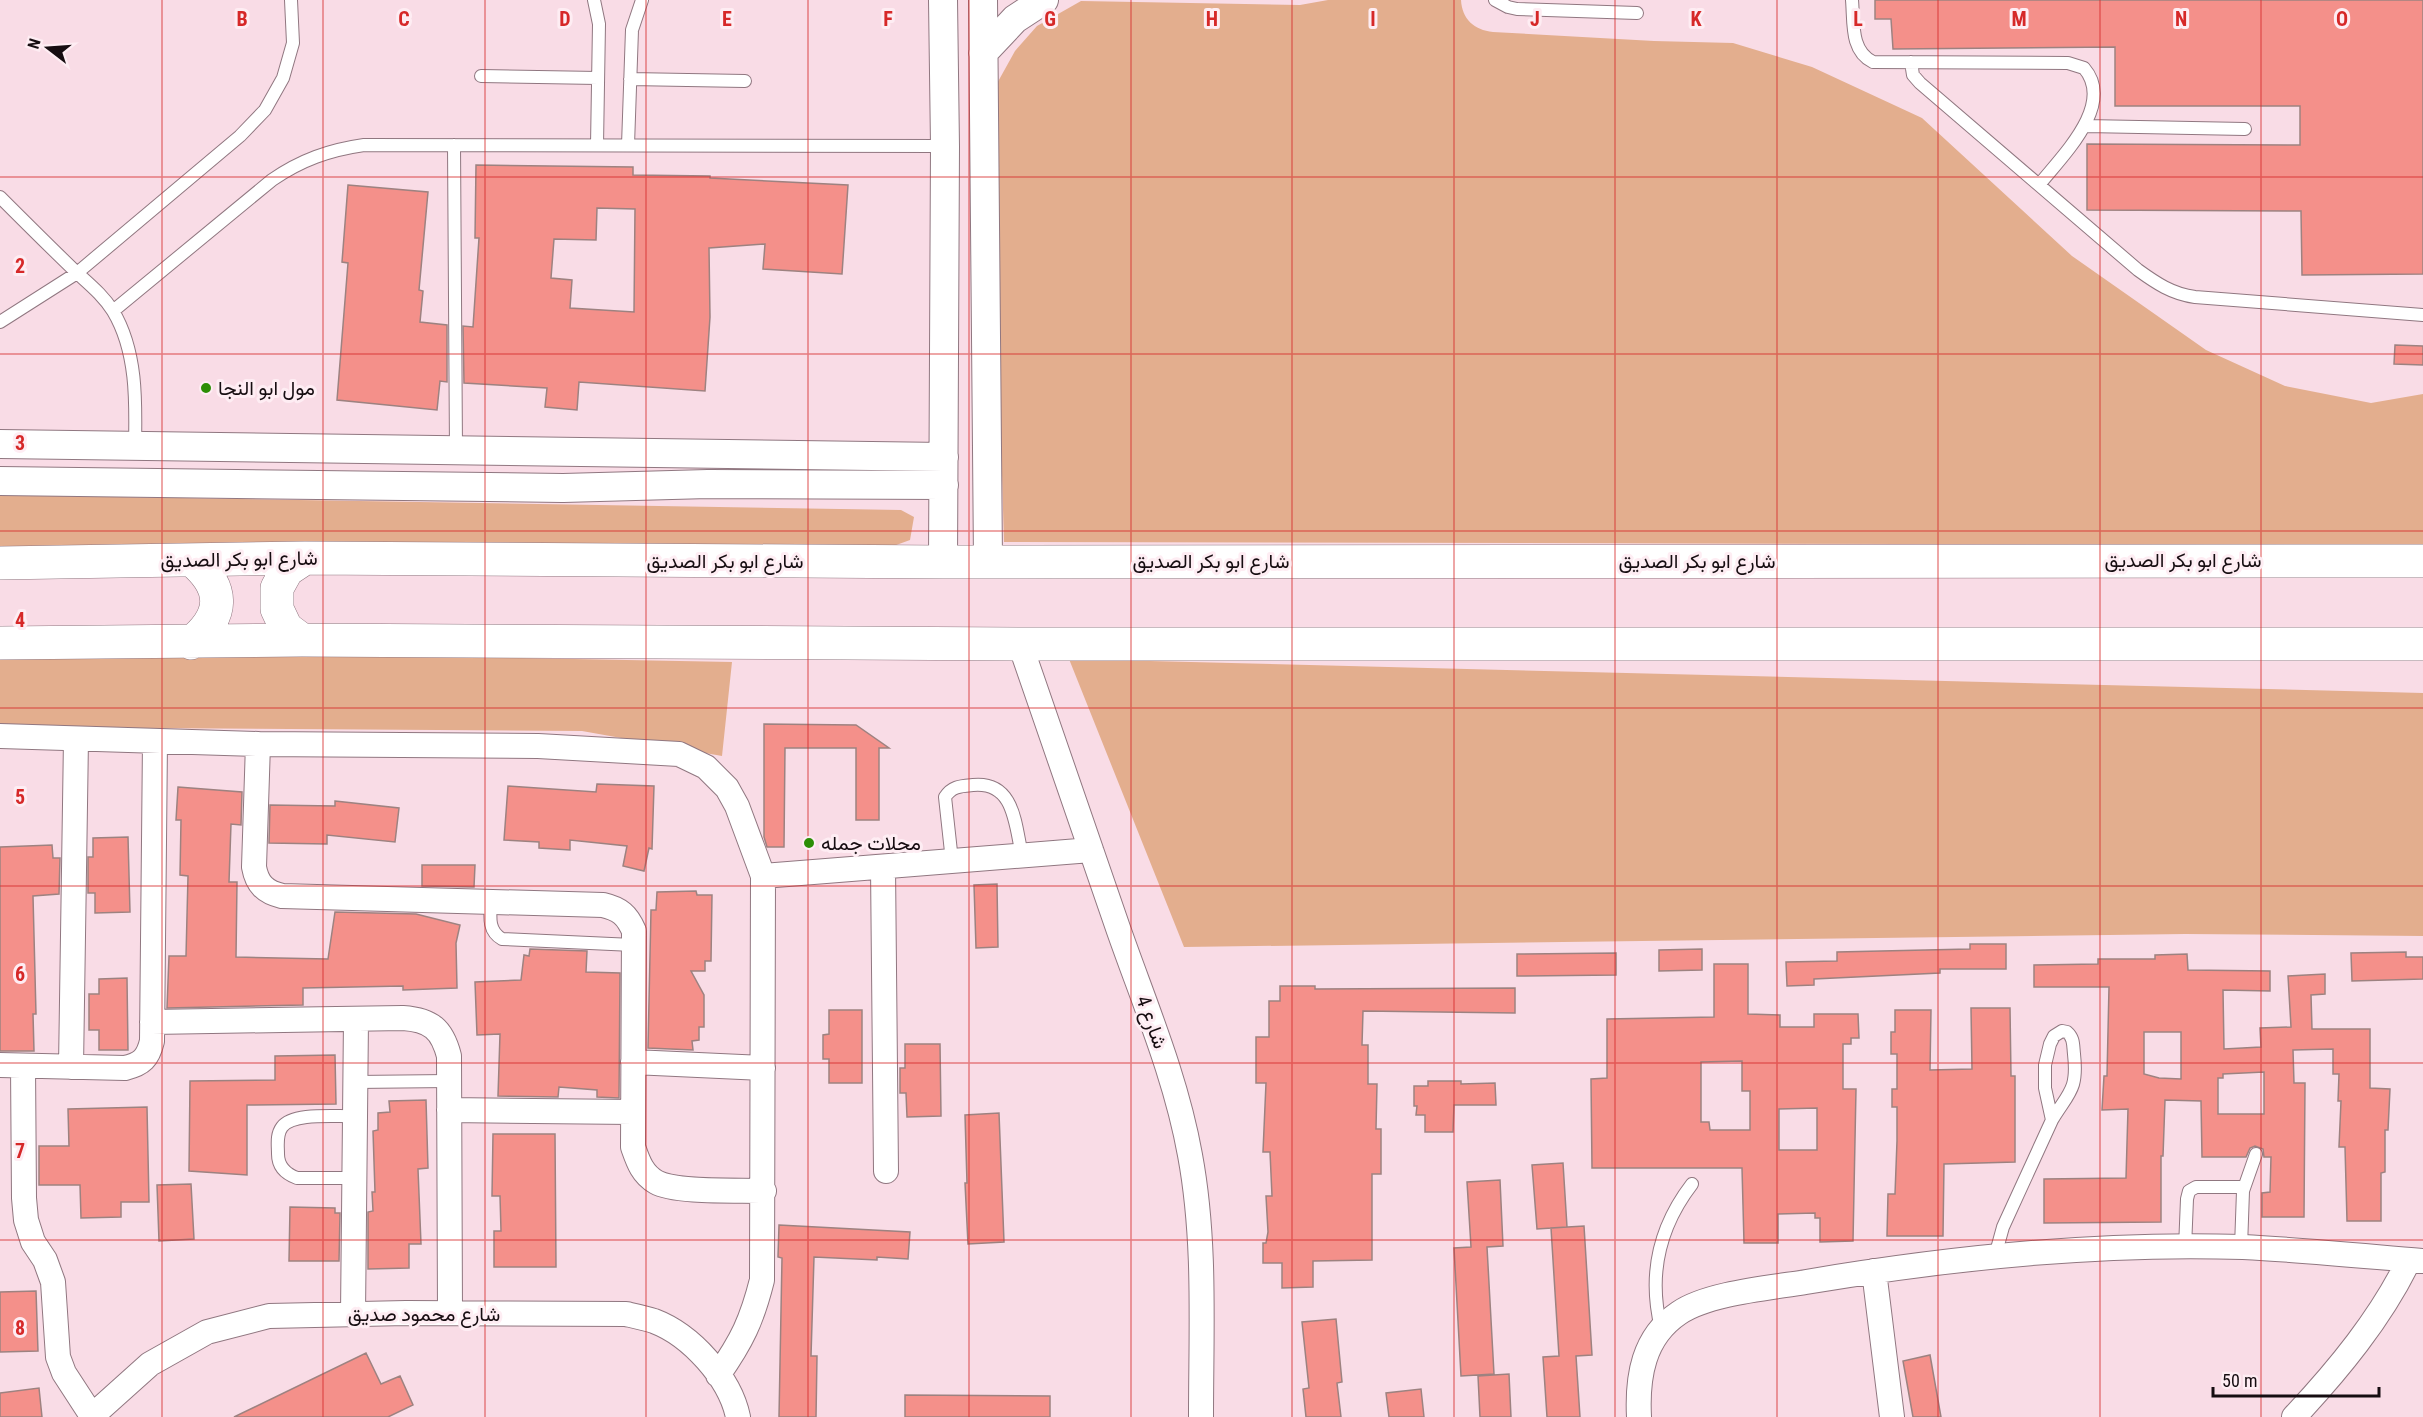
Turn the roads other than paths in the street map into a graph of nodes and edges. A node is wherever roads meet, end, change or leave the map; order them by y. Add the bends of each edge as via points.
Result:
1 (291, 0) edge
2 (594, 0) edge
3 (642, 0) edge
4 (943, 0) edge
5 (983, 0) edge
6 (1044, 0) edge
7 (1495, 0) edge
8 (1852, 0) edge
9 (1637, 13) dead end
10 (983, 53) junction
11 (1911, 62) junction
12 (481, 76) dead end
13 (598, 78) junction
14 (630, 79) junction
15 (745, 81) dead end
16 (2086, 126) junction
17 (2245, 129) dead end
18 (454, 145) junction
19 (597, 145) junction
20 (628, 145) junction
21 (945, 146) junction
22 (2039, 185) junction
23 (0, 197) edge
24 (77, 273) junction
25 (113, 311) junction
26 (2423, 315) edge
27 (0, 322) edge
28 (0, 444) edge
29 (37, 445) junction
30 (135, 446) junction
31 (456, 450) junction
32 (945, 457) junction
33 (0, 481) edge
34 (33, 482) junction
35 (944, 485) junction
36 (305, 558) junction
37 (192, 560) junction
38 (988, 561) junction
39 (2423, 561) edge
40 (942, 562) junction
41 (0, 563) edge
42 (302, 640) junction
43 (0, 643) edge
44 (191, 643) junction
45 (1020, 644) junction
46 (2423, 644) edge
47 (0, 736) edge
48 (76, 739) junction
49 (155, 741) junction
50 (258, 744) junction
51 (1091, 850) junction
52 (1023, 855) junction
53 (952, 861) junction
54 (883, 867) junction
55 (763, 876) junction
56 (491, 902) junction
57 (633, 945) junction
58 (356, 1019) junction
59 (152, 1022) junction
60 (633, 1062) junction
61 (12, 1066) edge
62 (71, 1067) junction
63 (764, 1068) junction
64 (449, 1081) junction
65 (355, 1082) junction
66 (449, 1110) junction
67 (633, 1112) junction
68 (355, 1116) junction
69 (2052, 1120) junction
70 (2256, 1154) dead end
71 (886, 1171) dead end
72 (354, 1178) junction
73 (1692, 1184) dead end
74 (2243, 1187) junction
75 (764, 1191) junction
76 (2241, 1247) junction
77 (2185, 1248) junction
78 (1995, 1256) junction
79 (2416, 1261) edge
80 (1874, 1271) junction
81 (450, 1313) junction
82 (353, 1314) junction
83 (1661, 1328) junction
84 (718, 1375) junction
85 (92, 1417) edge
86 (738, 1417) edge
87 (1201, 1417) edge
88 (1639, 1417) edge
89 (1892, 1417) edge
90 (2294, 1417) edge

1 - 24 lane via 293,43 283,78 265,110 240,136
2 - 13 lane via 599,24
3 - 14 lane via 632,30
4 - 21 street
5 - 10 street
6 - 10 street via 1015,20
7 - 9 lane via 1517,9
8 - 11 lane via 1856,39 1862,54 1873,62
10 - 38 street
11 - 16 lane via 2074,63 2084,68 2093,86
11 - 22 lane via 1915,80
12 - 13 lane
13 - 19 lane
14 - 15 lane
14 - 20 lane
16 - 17 lane
16 - 22 lane
18 - 19 lane
18 - 25 lane via 364,145 326,153 293,166
18 - 31 lane
19 - 20 lane
20 - 21 lane
21 - 32 street
22 - 26 lane via 2138,270 2174,292 2195,297
23 - 24 lane
24 - 25 lane
24 - 27 lane
25 - 30 lane via 133,372
28 - 29 street
29 - 30 street
29 - 34 street
30 - 31 street
31 - 32 street
32 - 35 street
33 - 34 street
34 - 35 street via 563,488
35 - 40 street
36 - 37 main road, شارع ابو بكر الصديق
36 - 40 main road, شارع ابو بكر الصديق
36 - 42 main road via 287,570 277,588 276,609 286,628
37 - 41 main road, شارع ابو بكر الصديق
37 - 44 main road via 207,573 216,591 216,611 207,630
38 - 39 main road, شارع ابو بكر الصديق
38 - 40 main road, شارع ابو بكر الصديق
42 - 44 main road
42 - 45 main road
43 - 44 main road
45 - 46 main road
45 - 51 street, شارع 4
47 - 48 street
48 - 49 street
48 - 62 street
49 - 50 street
49 - 59 street
50 - 55 street via 538,746 679,754 706,767 727,788
50 - 56 street via 254,867 256,878 271,894
51 - 52 street
51 - 87 street, شارع 4 via 1160,1042 1188,1147 1201,1252
52 - 53 street
52 - 53 lane via 1009,803 991,785 978,784 956,787 945,797
53 - 54 street
54 - 55 street
54 - 71 street
55 - 63 street
56 - 57 street via 617,908 628,917 634,931
56 - 57 lane via 491,929 502,939
57 - 60 street
58 - 59 street
58 - 64 street via 420,1019 434,1027 445,1040
58 - 65 street
59 - 62 street via 148,1055 139,1065
60 - 63 street
60 - 67 street
61 - 62 street
61 - 85 street via 26,1220 53,1282 58,1357
63 - 75 street
64 - 65 lane
64 - 66 street
65 - 68 street
66 - 67 street
66 - 81 street
67 - 75 street via 633,1147 640,1167 656,1182 677,1188
68 - 72 street
68 - 72 lane via 297,1118 288,1121 278,1137 278,1160 288,1175
69 - 69 lane via 2044,1088 2045,1065 2050,1044 2062,1031 2072,1039 2075,1079
69 - 78 lane via 2003,1227
70 - 74 lane
72 - 82 street
73 - 83 lane via 1670,1219 1659,1249 1655,1281
74 - 76 lane
74 - 77 lane via 2196,1187 2189,1191
75 - 84 street via 762,1280 754,1314
76 - 77 street
76 - 79 street
77 - 78 street
78 - 80 street
79 - 90 street via 2340,1364
80 - 83 street via 1702,1302 1679,1312
80 - 89 street
81 - 82 street, شارع محمود صديق
81 - 84 street, شارع محمود صديق via 626,1314 654,1321 680,1335
82 - 85 street, شارع محمود صديق via 269,1316 207,1332 150,1364
83 - 88 street via 1647,1350 1640,1374
84 - 86 street, شارع محمود صديق via 735,1401

